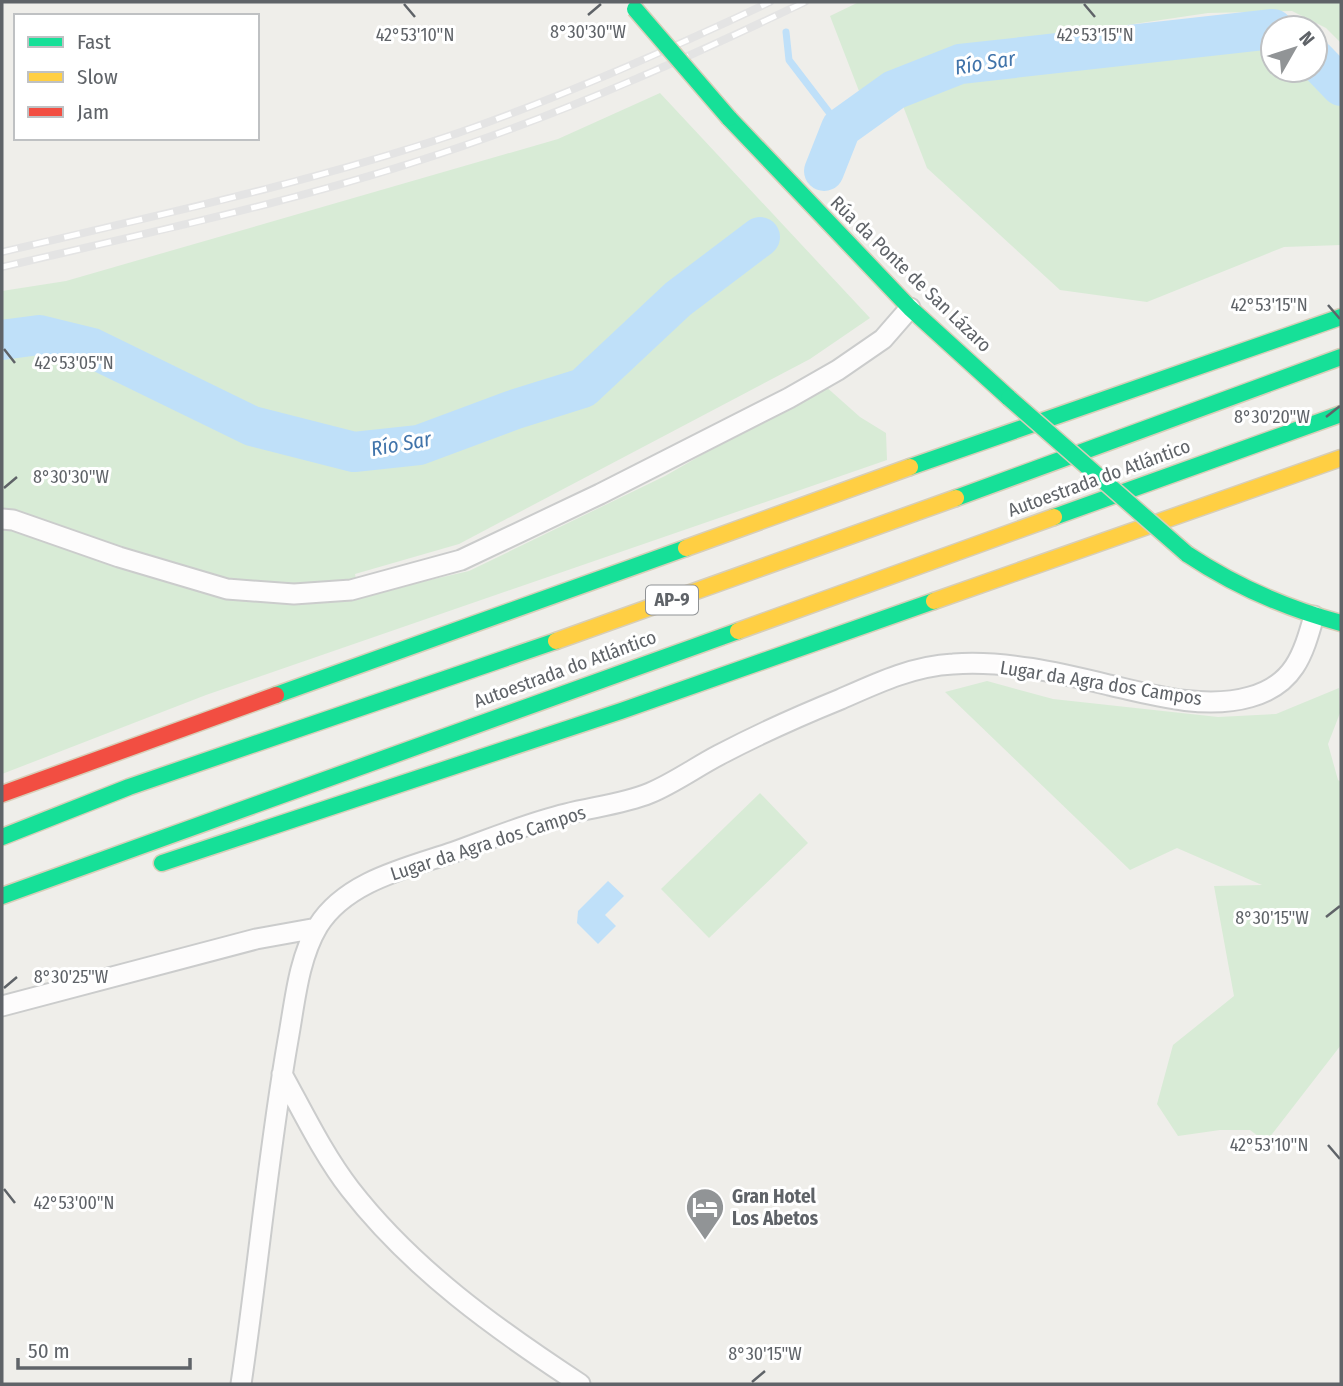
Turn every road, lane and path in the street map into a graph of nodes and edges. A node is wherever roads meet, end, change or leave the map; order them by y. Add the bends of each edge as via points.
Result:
1 (632, 6) edge
2 (910, 309) junction
3 (1341, 317) edge
4 (1341, 358) edge
5 (1341, 414) edge
6 (1341, 458) edge
7 (2, 519) edge
8 (1314, 616) junction
9 (1341, 623) edge
10 (2, 794) edge
11 (2, 837) edge
12 (143, 869) dead end
13 (50, 880) junction
14 (90, 881) dead end
15 (2, 896) edge
16 (317, 928) junction
17 (2, 1006) edge
18 (282, 1074) junction
19 (241, 1384) edge
20 (580, 1384) edge

1 - 2 main road, Rúa da Ponte de San Lázaro, bridge via 729,118
2 - 7 street via 883,339 838,370 600,494 461,560 351,590 294,594 227,589
2 - 8 main road, Rúa da Ponte de San Lázaro, bridge via 1187,554 1252,593
3 - 10 main road via 999,435
4 - 11 main road, Autoestrada do Atlántico / AP-9 via 845,539 129,787
5 - 13 main road, Autoestrada do Atlántico / AP-9
6 - 12 main road via 634,706
8 - 9 main road, Rúa da Ponte de San Lázaro
8 - 16 street, Lugar da Agra dos Campos via 1298,664 1264,692 1248,698 1204,701 1157,696 1019,667 957,663 915,670 768,730 649,793 563,814 389,874 333,906
13 - 14 main road
13 - 15 main road, Autoestrada do Atlántico / AP-9
16 - 17 street via 256,939
16 - 18 street, Lugar da Agra dos Campos via 301,967
18 - 19 street, Lugar da Agra dos Campos
18 - 20 street via 349,1188 395,1240 471,1309

